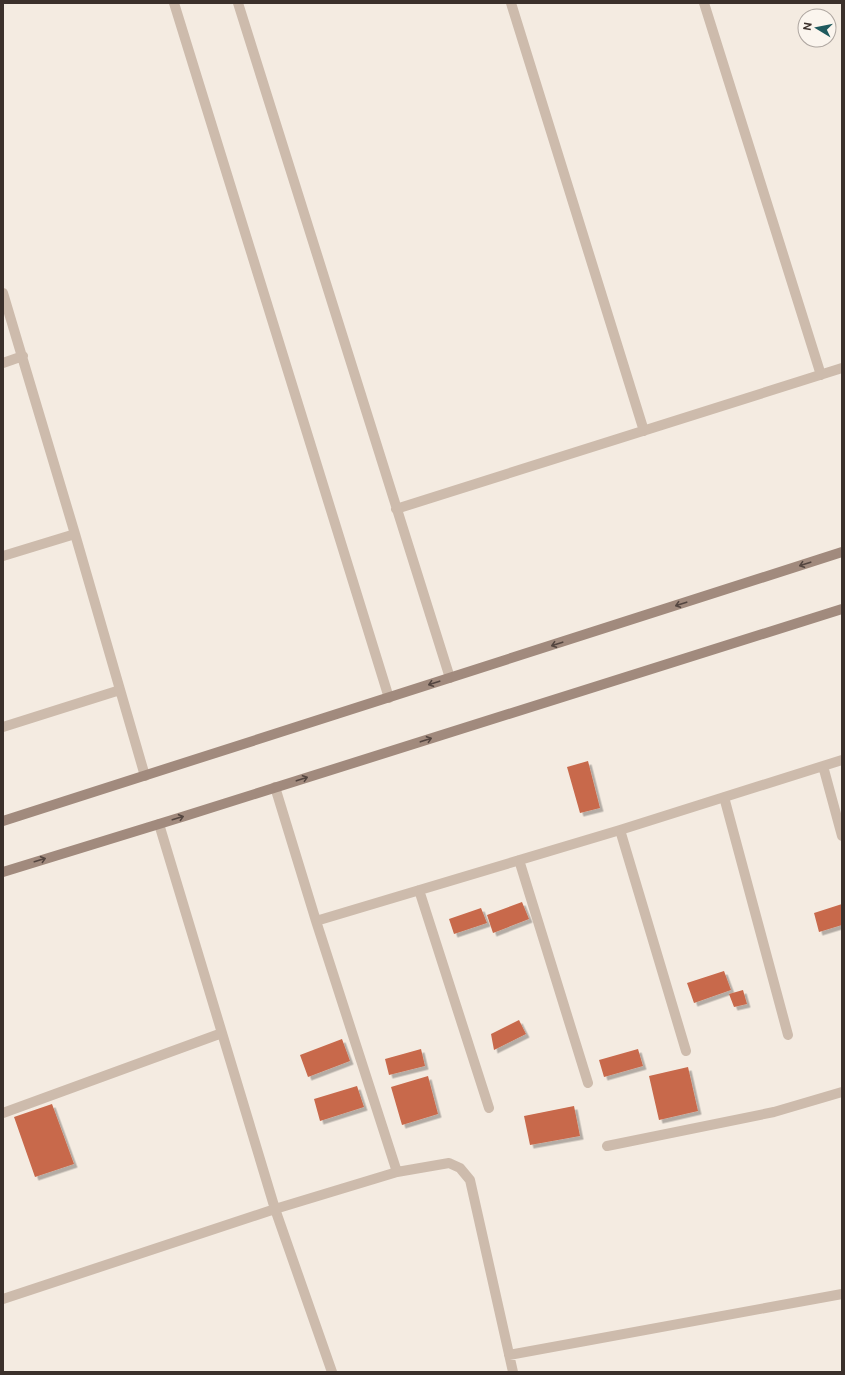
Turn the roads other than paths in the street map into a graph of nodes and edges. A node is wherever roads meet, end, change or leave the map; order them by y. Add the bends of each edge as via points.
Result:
1 (174, 3) edge
2 (238, 3) edge
3 (511, 3) edge
4 (704, 3) edge
5 (3, 293) edge
6 (23, 356) junction
7 (3, 363) edge
8 (842, 368) edge
9 (821, 375) junction
10 (644, 431) junction
11 (396, 509) junction
12 (75, 534) junction
13 (842, 552) edge
14 (3, 556) edge
15 (842, 609) edge
16 (450, 678) junction
17 (120, 690) junction
18 (389, 698) junction
19 (3, 727) edge
20 (842, 760) edge
21 (823, 766) junction
22 (145, 776) junction
23 (275, 787) junction
24 (724, 797) junction
25 (3, 821) edge
26 (159, 824) junction
27 (620, 830) junction
28 (842, 836) edge
29 (519, 860) junction
30 (3, 872) edge
31 (418, 890) junction
32 (316, 921) junction
33 (222, 1033) junction
34 (788, 1035) dead end
35 (686, 1050) dead end
36 (588, 1083) dead end
37 (842, 1092) edge
38 (490, 1108) dead end
39 (3, 1113) edge
40 (607, 1146) dead end
41 (397, 1172) junction
42 (275, 1209) junction
43 (842, 1294) edge
44 (3, 1299) edge
45 (510, 1355) junction
46 (332, 1372) edge
47 (513, 1372) edge

1 - 18 street
2 - 11 street
3 - 10 street
4 - 9 street
5 - 6 street
6 - 7 street
6 - 12 street
8 - 9 street
9 - 10 street
10 - 11 street
11 - 16 street
12 - 14 street
12 - 17 street
13 -> 16 street
23 -> 15 street
16 -> 18 street
17 - 19 street
17 - 22 street
18 - 22 street
20 - 21 street
21 - 24 street
21 - 28 street
22 - 25 street
26 -> 23 street
23 - 32 street
24 - 27 street
24 - 34 street
30 -> 26 street
26 - 33 street
27 - 29 street
27 - 35 street
29 - 31 street
29 - 36 street
31 - 32 street
31 - 38 street
32 - 41 street
33 - 39 street
33 - 42 street
37 - 40 street via 774,1112
41 - 42 street
41 - 45 street via 449,1163 460,1168 470,1180
42 - 44 street
42 - 46 street
43 - 45 street
45 - 47 street

